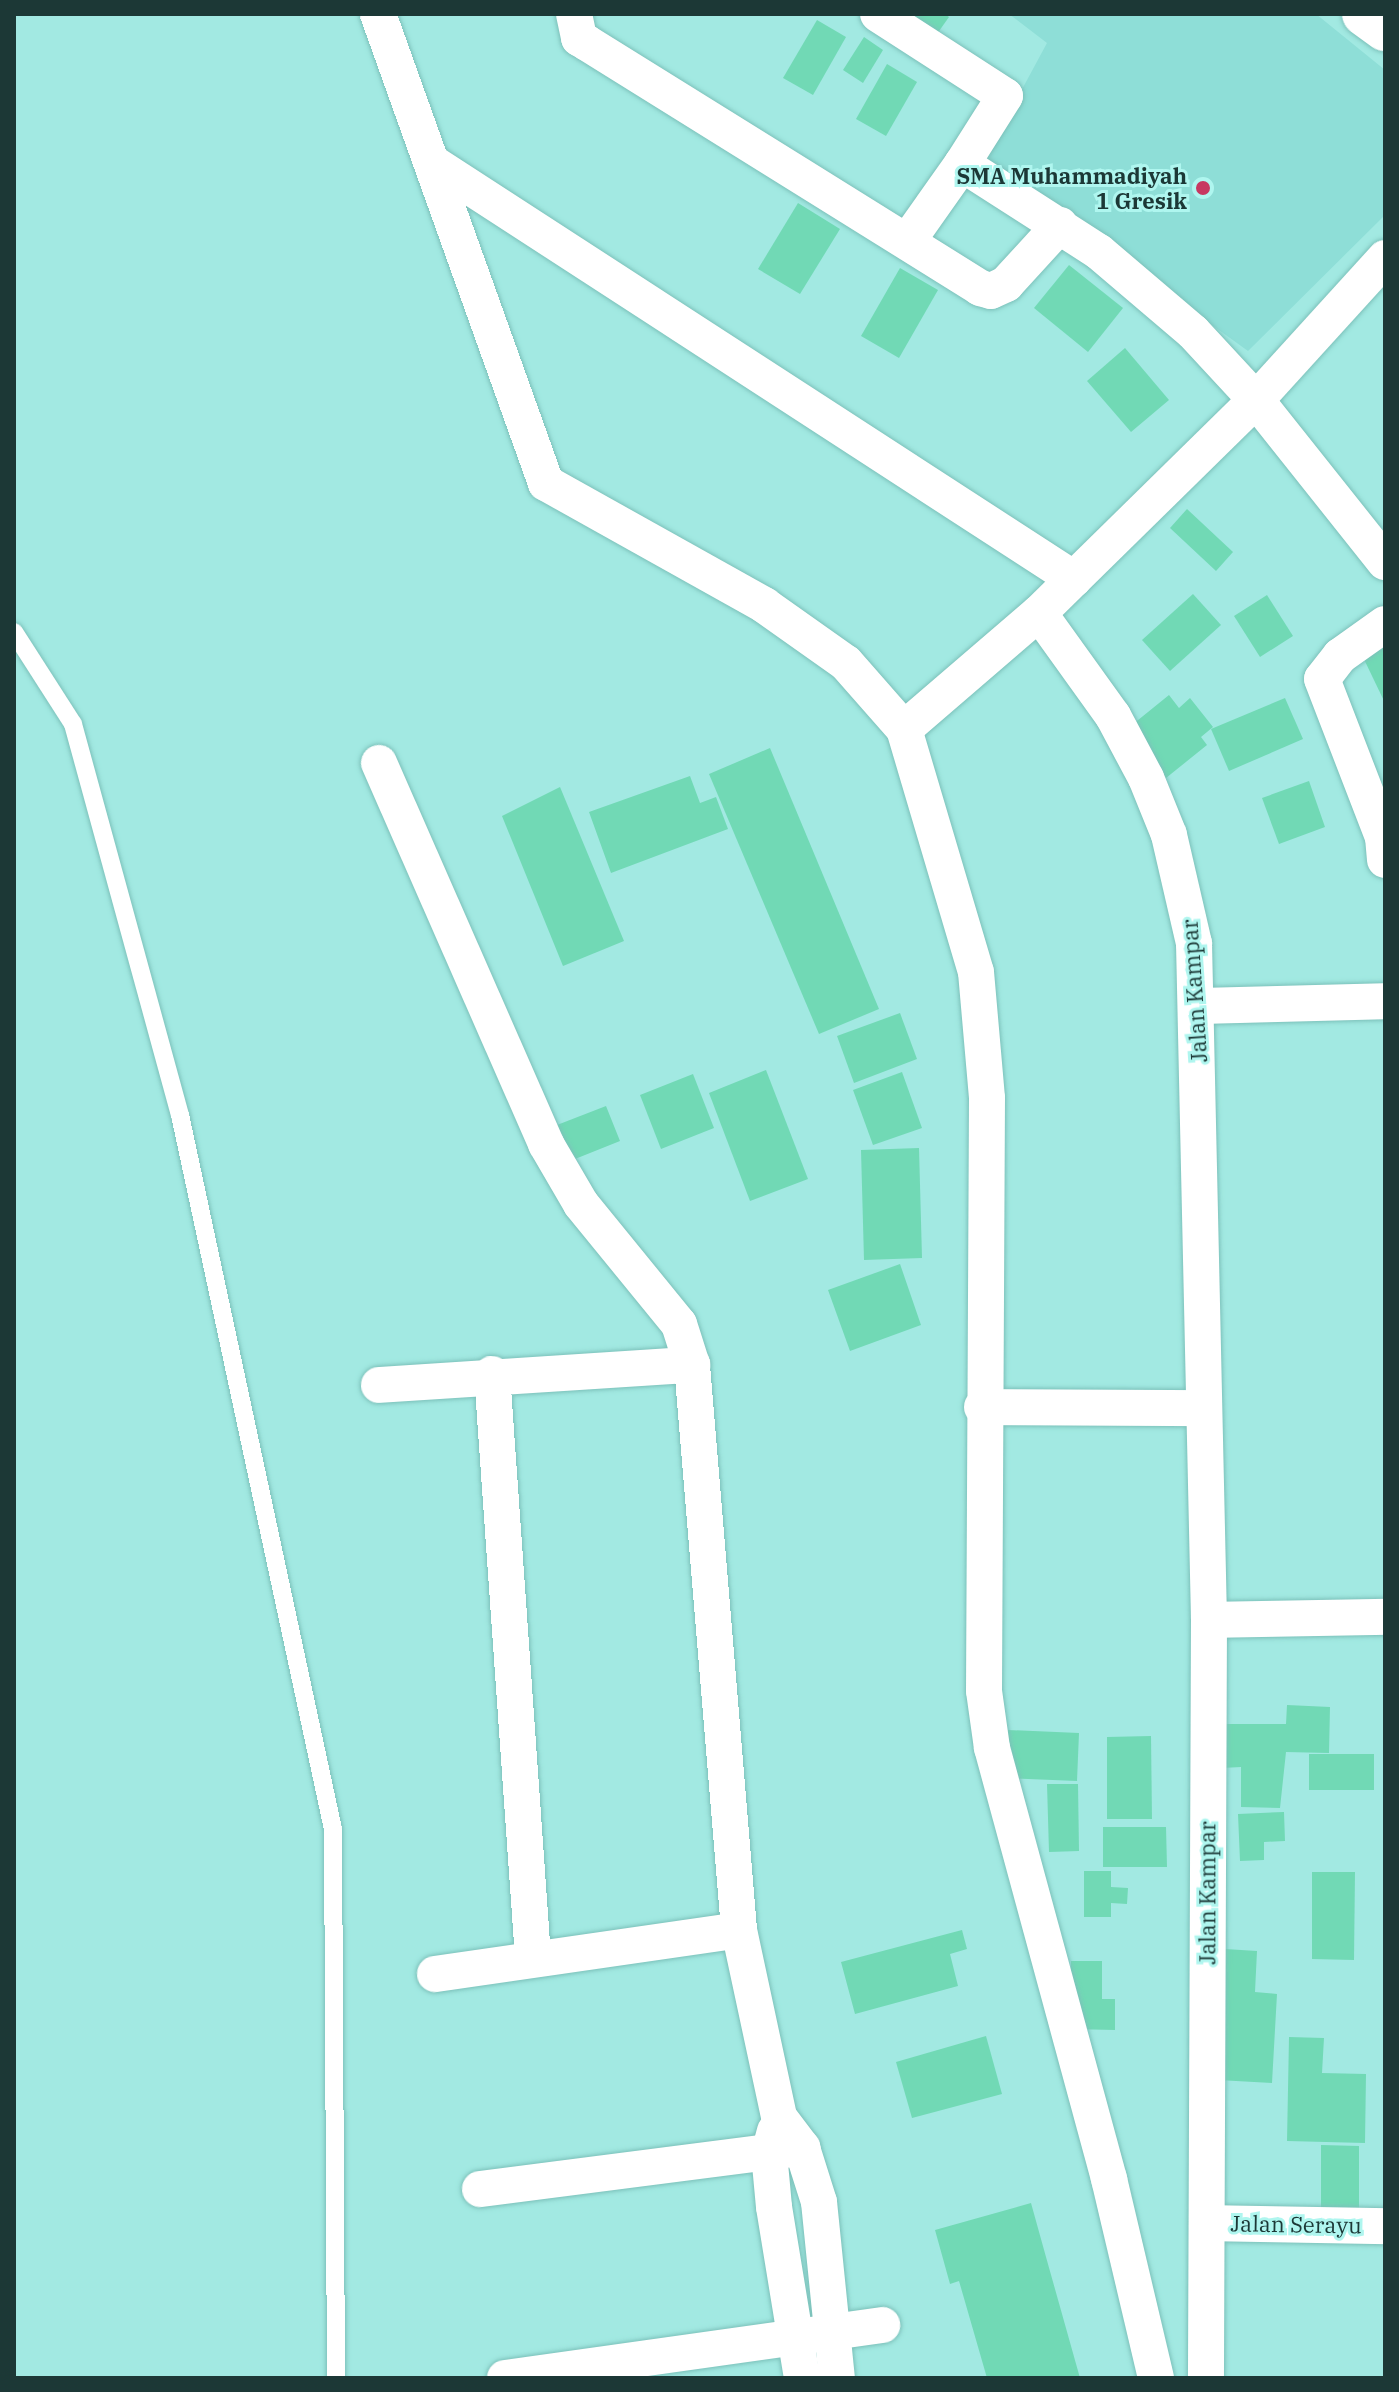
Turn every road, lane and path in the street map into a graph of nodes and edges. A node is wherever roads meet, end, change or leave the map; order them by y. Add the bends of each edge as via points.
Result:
1 (378, 14) edge
2 (574, 14) edge
3 (878, 14) edge
4 (1364, 14) edge
5 (1385, 29) edge
6 (433, 163) junction
7 (962, 164) junction
8 (1060, 225) junction
9 (909, 239) junction
10 (1385, 258) edge
11 (1256, 400) junction
12 (1385, 562) edge
13 (1074, 579) junction
14 (1039, 613) junction
15 (1385, 624) edge
16 (14, 632) edge
17 (904, 729) junction
18 (379, 763) dead end
19 (1385, 860) edge
20 (1385, 1001) edge
21 (1199, 1006) junction
22 (692, 1365) junction
23 (492, 1374) junction
24 (379, 1385) dead end
25 (982, 1407) junction
26 (1202, 1408) junction
27 (1385, 1617) edge
28 (1209, 1620) junction
29 (739, 1930) junction
30 (533, 1957) junction
31 (435, 1974) dead end
32 (785, 2151) junction
33 (480, 2189) dead end
34 (1207, 2223) junction
35 (1385, 2226) edge
36 (882, 2325) dead end
37 (832, 2331) junction
38 (795, 2335) junction
39 (336, 2378) edge
40 (505, 2378) edge
41 (802, 2378) edge
42 (837, 2378) edge
43 (1156, 2378) edge
44 (1206, 2378) edge

1 - 6 street
2 - 9 street via 579,38 750,148
3 - 7 street via 1005,96
4 - 5 main road
6 - 13 street
6 - 17 street via 546,483 764,605 846,663
7 - 8 street
7 - 9 street
8 - 9 street via 1006,284 991,291
8 - 11 street via 1193,332
10 - 11 street
11 - 12 street
11 - 13 street
13 - 14 street
14 - 17 street
14 - 21 street, Jalan Kampar via 1113,716 1169,835 1194,943
15 - 19 street via 1340,656 1322,679 1383,837
16 - 39 lane via 73,724 180,1115 333,1829
17 - 25 street via 976,972 987,1098
18 - 22 street via 546,1144 581,1204 679,1324
20 - 21 street
21 - 26 street, Jalan Kampar
22 - 23 street
22 - 29 street
23 - 24 street
23 - 30 street
25 - 26 street
25 - 43 street via 984,1691 992,1748 1109,2179
26 - 28 street, Jalan Kampar
27 - 28 street
28 - 34 street, Jalan Kampar
29 - 30 street
29 - 32 street
30 - 31 street
32 - 33 street
32 - 37 street via 819,2202
32 - 38 street
34 - 35 street, Jalan Serayu
34 - 44 street, Jalan Kampar
36 - 37 street
37 - 38 street
37 - 42 street
38 - 40 street
38 - 41 street

